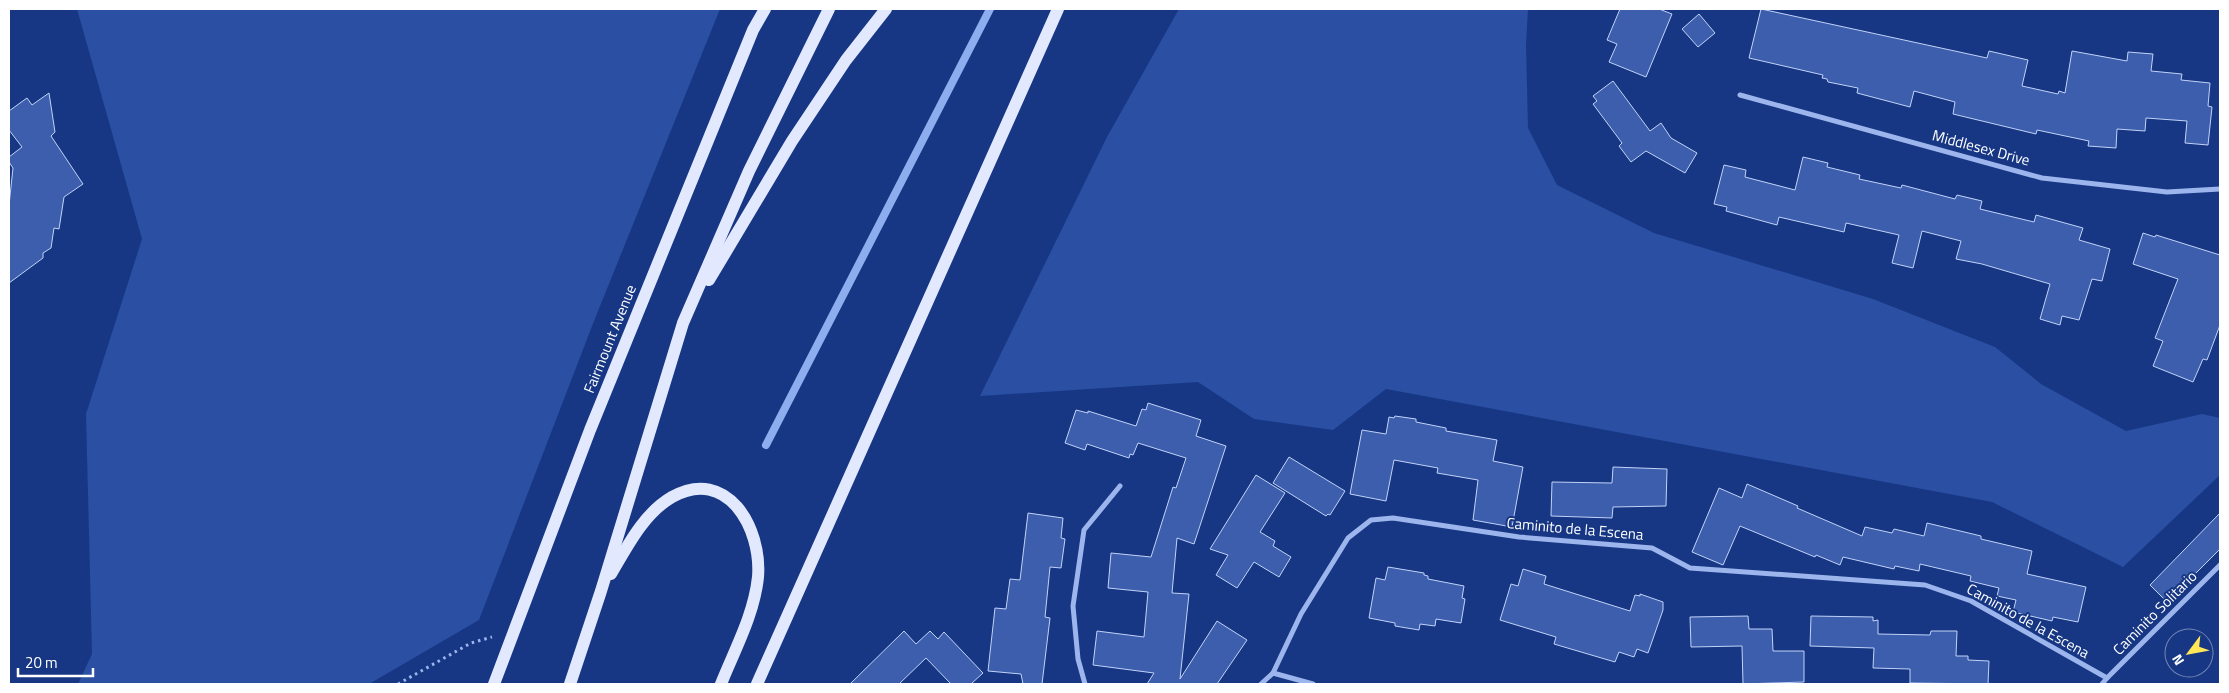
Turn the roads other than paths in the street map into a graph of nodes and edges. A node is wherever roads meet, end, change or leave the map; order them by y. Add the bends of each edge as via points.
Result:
1 (765, 9) edge
2 (829, 9) edge
3 (886, 9) edge
4 (1058, 9) edge
5 (1740, 95) dead end
6 (2220, 189) edge
7 (683, 323) junction
8 (1120, 486) dead end
9 (2220, 565) edge
10 (601, 591) junction
11 (1272, 673) junction
12 (2107, 678) junction
13 (494, 684) edge
14 (570, 684) edge
15 (720, 684) edge
16 (757, 684) edge
17 (1085, 684) edge
18 (1261, 684) edge
19 (1313, 684) edge
20 (2102, 684) edge

1 - 13 main road, Fairmount Avenue via 590,430
2 - 7 main road via 749,171
3 - 7 main road via 846,60 792,141
4 - 16 main road
5 - 6 street, Middlesex Drive via 2042,178 2167,192
7 - 10 main road
8 - 17 street via 1084,530 1073,606 1078,659
9 - 12 street, Caminito Solitario
10 - 14 main road
10 - 15 main road via 634,536 654,511 672,497 696,488 719,491 740,508 751,531 758,575 751,612
11 - 12 street, Caminito de la Escena via 1301,614 1348,538 1370,520 1394,518 1519,537 1652,548 1690,568 1925,585 1971,600
11 - 18 street, Caminito de la Escena
11 - 19 street
12 - 20 street

